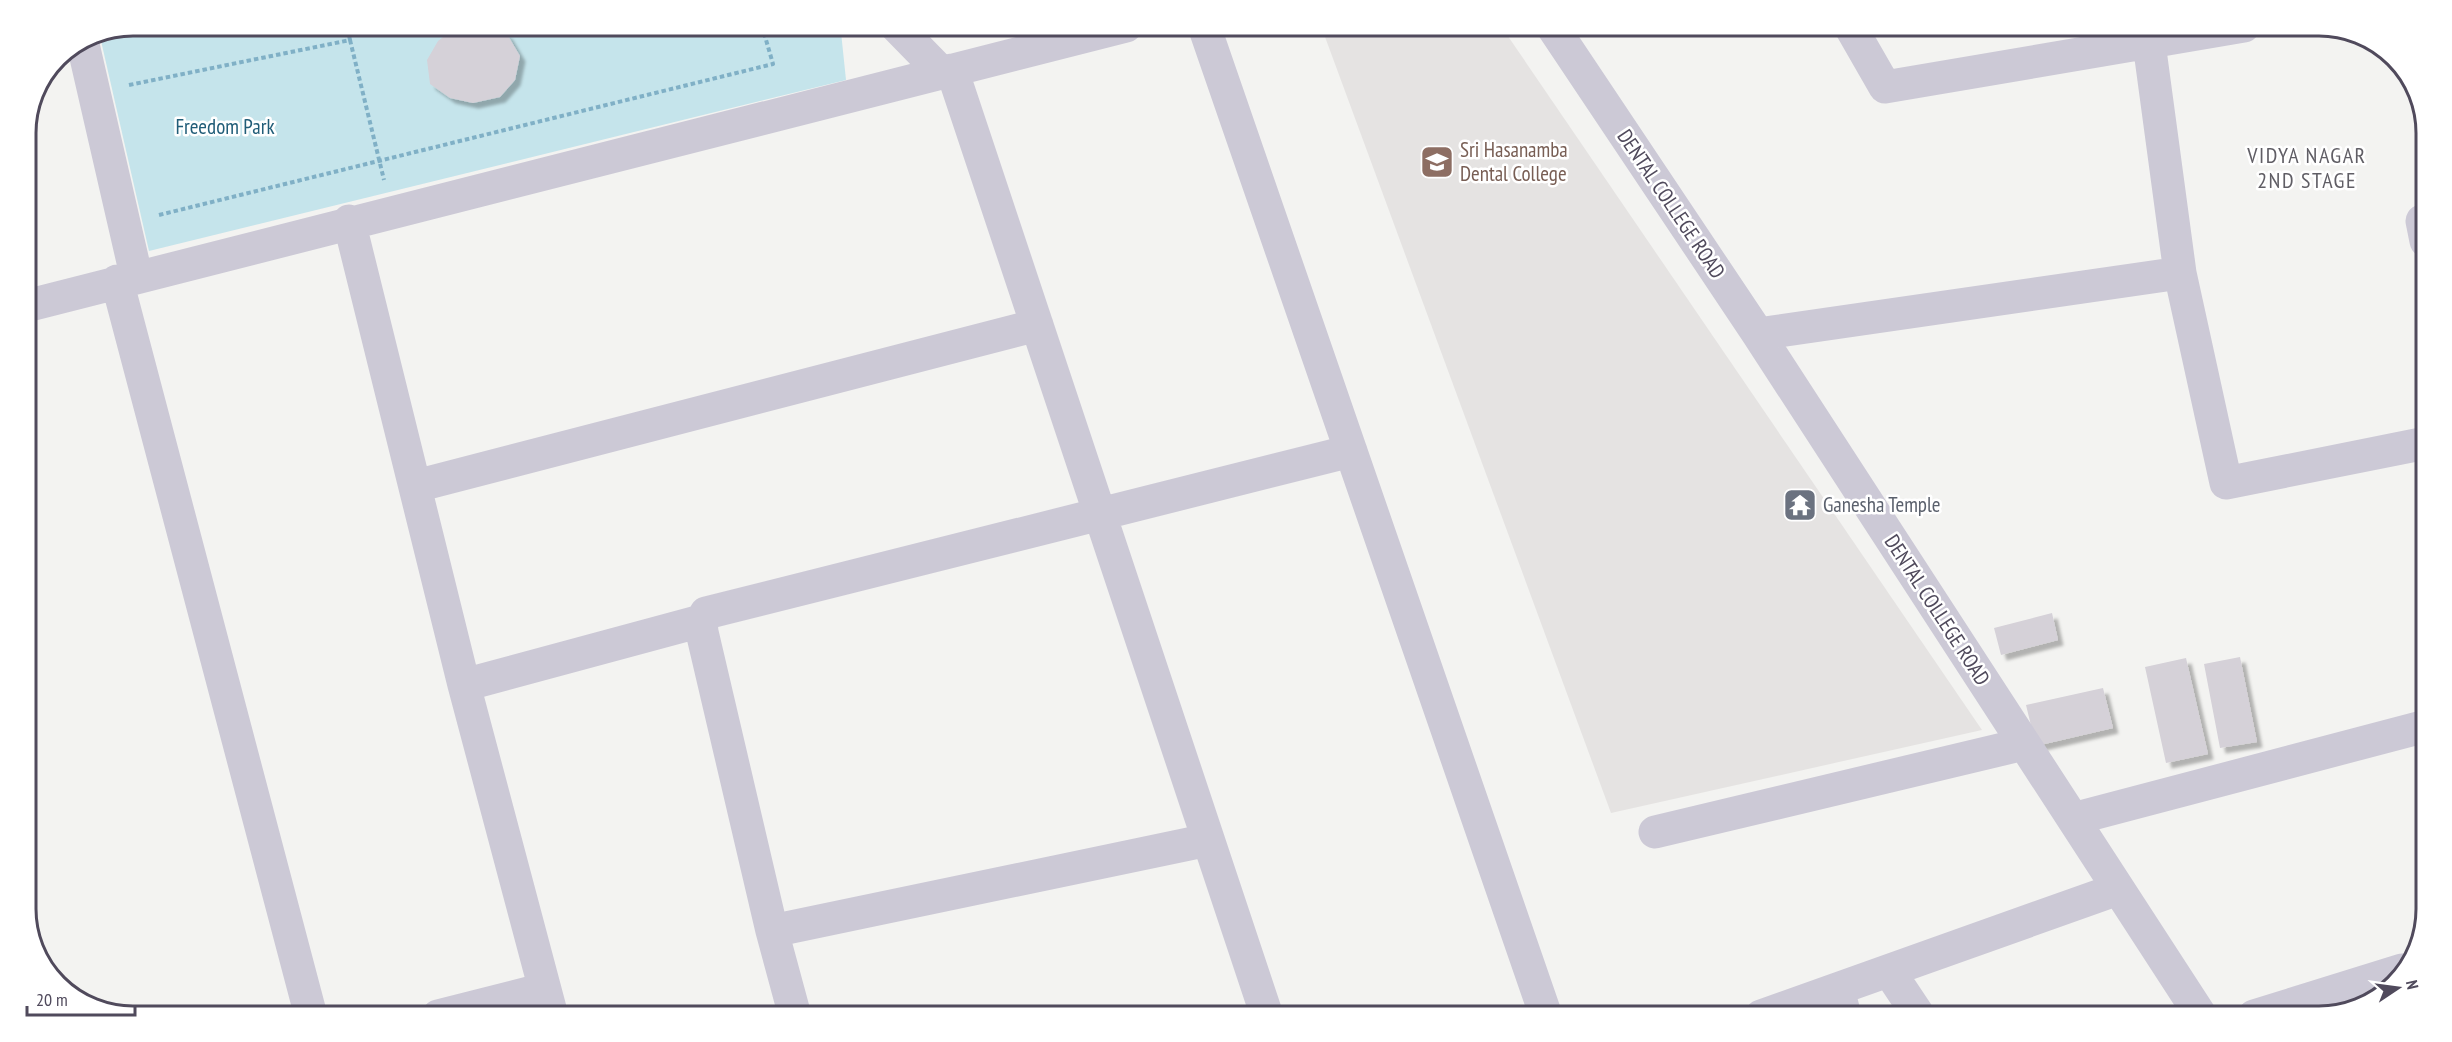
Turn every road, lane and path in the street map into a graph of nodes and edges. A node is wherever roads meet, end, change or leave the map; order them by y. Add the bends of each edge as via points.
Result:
1 (349, 36) edge
2 (765, 36) edge
3 (907, 36) edge
4 (1086, 36) edge
5 (1207, 36) edge
6 (1559, 36) edge
7 (1856, 36) edge
8 (2188, 36) edge
9 (2108, 37) edge
10 (350, 40) junction
11 (2149, 43) junction
12 (84, 49) edge
13 (947, 71) junction
14 (127, 74) dead end
15 (129, 85) junction
16 (132, 96) dead end
17 (380, 161) junction
18 (157, 205) dead end
19 (391, 211) junction
20 (349, 222) junction
21 (2180, 273) junction
22 (127, 278) junction
23 (36, 303) edge
24 (1037, 325) junction
25 (1758, 334) junction
26 (2416, 445) edge
27 (1351, 451) junction
28 (416, 486) junction
29 (1101, 516) junction
30 (701, 621) junction
31 (464, 685) junction
32 (2416, 729) edge
33 (2024, 744) junction
34 (2073, 819) junction
35 (1654, 832) dead end
36 (1208, 840) junction
37 (2118, 889) junction
38 (772, 931) junction
39 (1889, 971) junction
40 (2368, 981) edge
41 (548, 1003) edge
42 (1841, 1003) edge
43 (308, 1006) edge
44 (524, 1006) edge
45 (792, 1006) edge
46 (1263, 1006) edge
47 (1542, 1006) edge
48 (1824, 1006) edge
49 (1912, 1006) edge
50 (2193, 1006) edge
51 (2289, 1006) edge

1 - 10 path
2 - 17 path via 773,64
3 - 13 street
4 - 13 street
5 - 27 street
6 - 25 street, DENTAL COLLEGE ROAD
7 - 9 street via 1885,87
8 - 11 street
9 - 11 street
10 - 15 path
10 - 17 path
11 - 21 street
12 - 22 street
13 - 19 street
13 - 24 street
14 - 15 path
15 - 16 path
17 - 18 path via 160,216
17 - 19 path
19 - 20 street
20 - 22 street
20 - 28 street
21 - 25 street
21 - 26 street via 2226,483
22 - 23 street
22 - 43 street
24 - 28 street
24 - 29 street
25 - 33 street, DENTAL COLLEGE ROAD
27 - 29 street
27 - 47 street
28 - 31 street
29 - 30 street via 706,613
29 - 36 street
30 - 31 street
30 - 38 street
31 - 41 street
32 - 34 street
33 - 34 street, DENTAL COLLEGE ROAD
33 - 35 street
34 - 37 street, DENTAL COLLEGE ROAD
36 - 38 street
36 - 46 street
37 - 39 street
37 - 50 street, DENTAL COLLEGE ROAD
38 - 45 street
39 - 42 street
39 - 49 street
40 - 51 street
41 - 44 street
42 - 48 street

